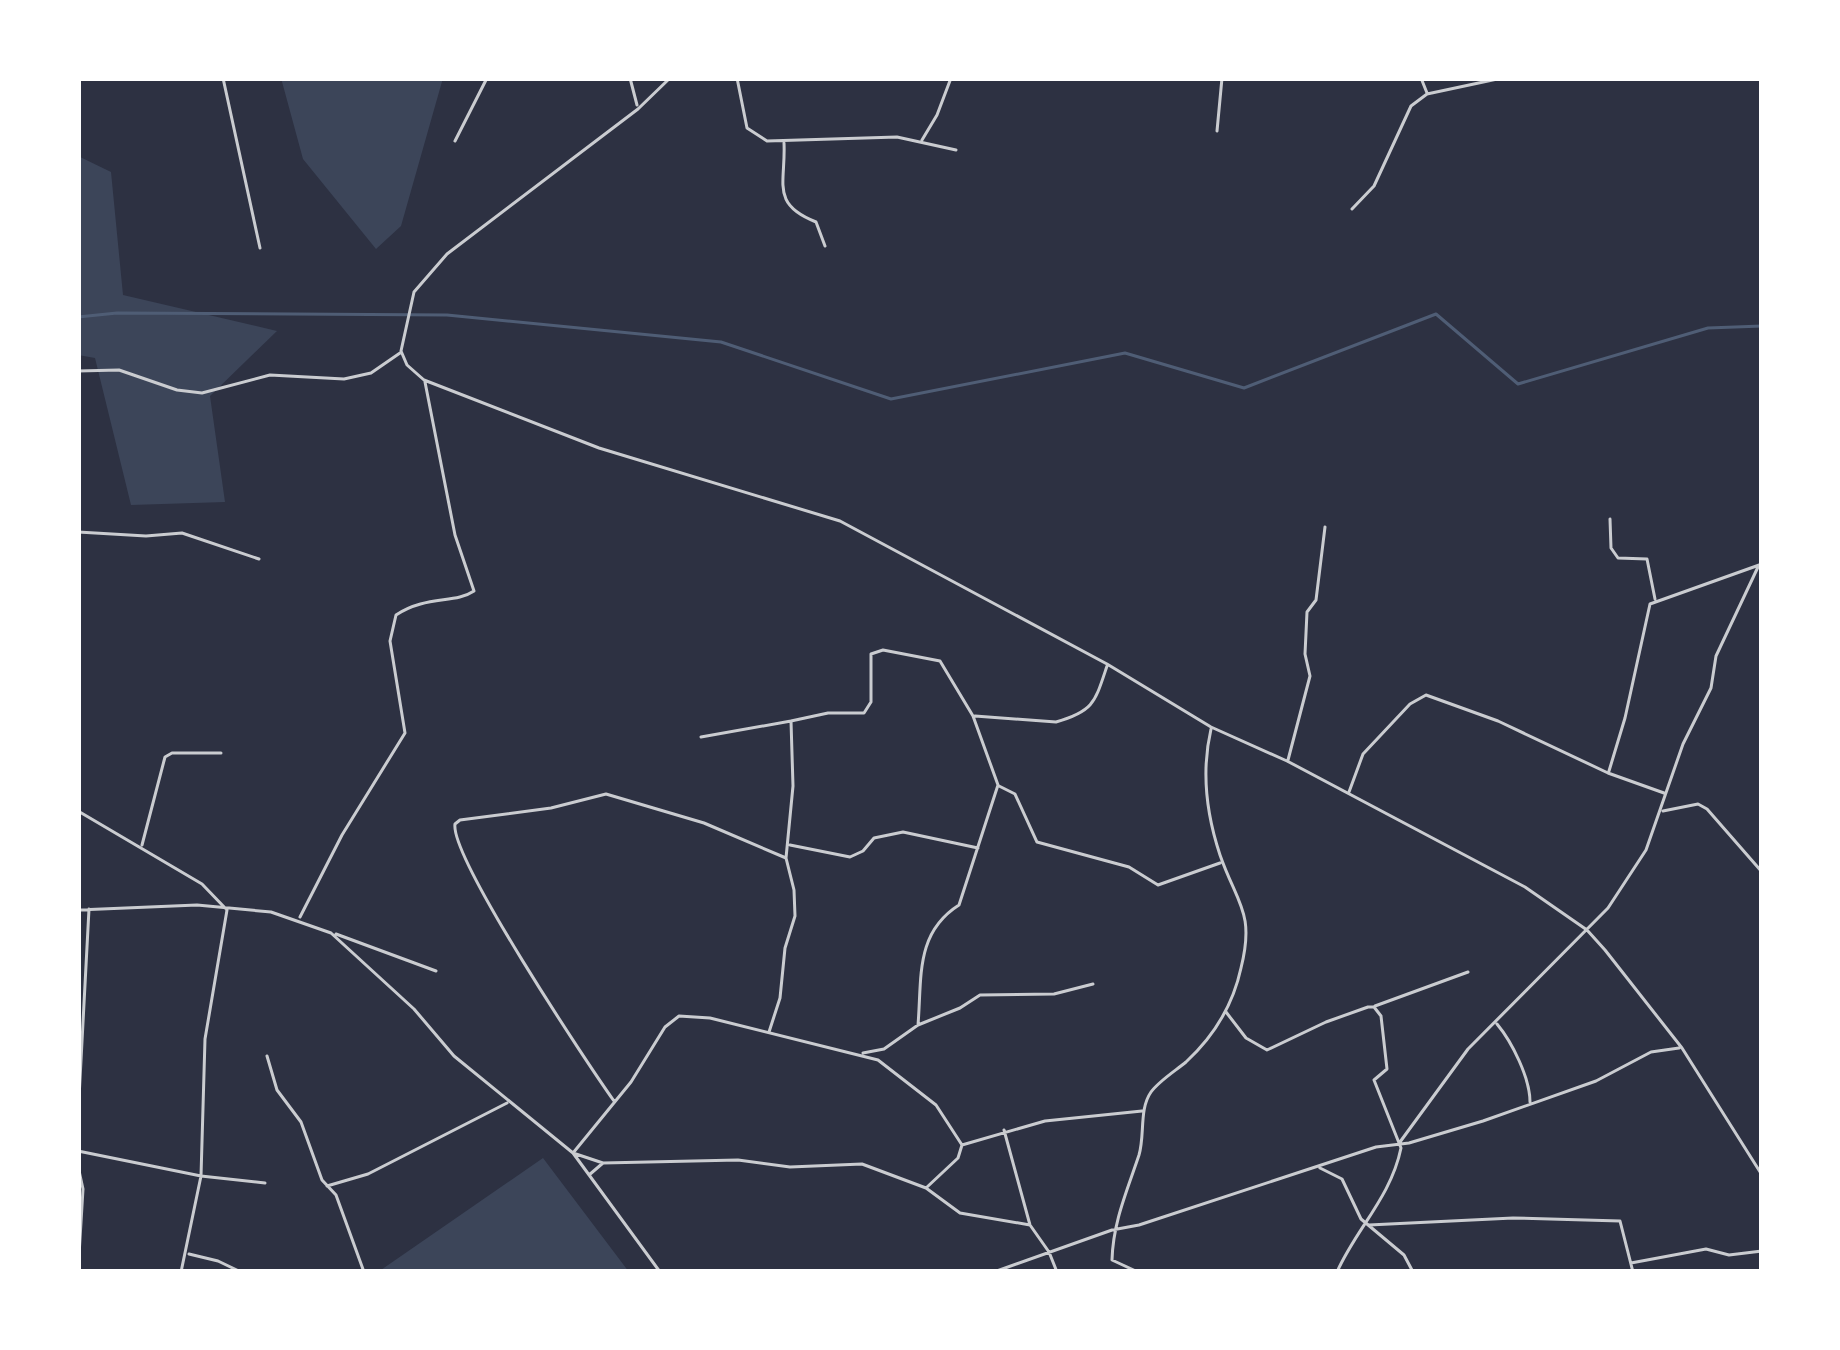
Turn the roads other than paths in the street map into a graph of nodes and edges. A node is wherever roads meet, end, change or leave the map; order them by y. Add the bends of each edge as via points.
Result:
1 (223, 78) edge
2 (487, 78) edge
3 (630, 78) edge
4 (670, 78) edge
5 (737, 78) edge
6 (951, 78) edge
7 (1222, 78) edge
8 (1421, 78) edge
9 (1502, 78) edge
10 (1427, 94) junction
11 (638, 109) junction
12 (1217, 131) dead end
13 (922, 140) junction
14 (455, 141) dead end
15 (784, 141) junction
16 (956, 150) dead end
17 (1352, 209) dead end
18 (825, 246) dead end
19 (260, 248) dead end
20 (401, 351) junction
21 (78, 371) edge
22 (424, 380) junction
23 (1610, 519) dead end
24 (1325, 527) dead end
25 (78, 532) edge
26 (259, 559) dead end
27 (1760, 566) edge
28 (1655, 601) junction
29 (1107, 664) junction
30 (973, 716) junction
31 (791, 721) junction
32 (1211, 728) junction
33 (701, 736) dead end
34 (221, 752) dead end
35 (1287, 761) junction
36 (1608, 773) junction
37 (998, 785) junction
38 (1349, 794) junction
39 (1665, 794) junction
40 (78, 811) edge
41 (1661, 812) junction
42 (788, 845) junction
43 (141, 848) junction
44 (977, 848) junction
45 (786, 858) junction
46 (1223, 862) junction
47 (1762, 872) edge
48 (89, 908) junction
49 (78, 910) edge
50 (227, 910) junction
51 (299, 920) junction
52 (315, 924) junction
53 (1586, 930) junction
54 (436, 971) dead end
55 (1468, 972) dead end
56 (1093, 984) dead end
57 (1374, 1007) junction
58 (1226, 1012) junction
59 (1496, 1023) junction
60 (918, 1025) junction
61 (769, 1034) junction
62 (1682, 1048) junction
63 (856, 1053) junction
64 (267, 1055) dead end
65 (509, 1102) junction
66 (615, 1102) junction
67 (1530, 1102) junction
68 (1144, 1110) junction
69 (78, 1117) edge
70 (1004, 1130) junction
71 (962, 1144) junction
72 (1399, 1144) junction
73 (78, 1151) edge
74 (573, 1153) junction
75 (603, 1163) junction
76 (78, 1166) edge
77 (1318, 1168) junction
78 (1762, 1175) edge
79 (200, 1176) junction
80 (587, 1177) junction
81 (265, 1183) dead end
82 (327, 1186) junction
83 (926, 1188) junction
84 (1030, 1225) junction
85 (1368, 1225) junction
86 (80, 1226) edge
87 (1112, 1230) junction
88 (1762, 1251) edge
89 (1049, 1252) junction
90 (187, 1254) junction
91 (1630, 1264) junction
92 (78, 1272) edge
93 (181, 1272) edge
94 (241, 1272) edge
95 (364, 1272) edge
96 (660, 1272) edge
97 (994, 1272) edge
98 (1057, 1272) edge
99 (1138, 1272) edge
100 (1337, 1272) edge
101 (1413, 1272) edge
102 (1633, 1272) edge

1 - 19 street
2 - 14 street
3 - 11 street
4 - 11 street
5 - 15 street via 751,134
6 - 13 street
7 - 12 street
8 - 10 street
9 - 10 street
10 - 17 street via 1406,112 1374,186
11 - 20 street via 447,254 414,292
13 - 15 street
13 - 16 street
15 - 18 street via 788,206 816,222
20 - 21 street via 371,373 344,379 270,375 202,393 119,370
20 - 22 street
22 - 29 street via 599,448 840,521
22 - 51 street via 474,591 396,615 390,641 405,733
23 - 28 street via 1618,558 1647,559
24 - 35 street via 1316,600 1307,612 1310,676
25 - 26 street via 182,533
27 - 28 street
27 - 39 street
28 - 36 street
29 - 30 street via 1094,702 1069,718
29 - 32 street
30 - 31 street via 940,661 883,650 871,654 864,713
30 - 37 street
31 - 33 street
31 - 42 street
32 - 35 street
32 - 46 street via 1204,792
34 - 43 street via 164,757
35 - 38 street
36 - 38 street via 1426,695 1363,754
36 - 39 street
37 - 44 street
37 - 46 street via 1015,794 1037,842 1129,867 1150,883
38 - 53 street via 1525,887
39 - 41 street
40 - 43 street
41 - 47 street via 1707,809
41 - 53 street via 1632,872
42 - 44 street via 850,857 874,838 903,832
42 - 45 street
43 - 50 street via 202,884
44 - 60 street via 959,904 942,914 926,942
45 - 61 street via 795,916
45 - 66 street via 606,794 454,824 475,882
46 - 58 street via 1248,931
48 - 49 street
48 - 50 street
48 - 69 street
50 - 51 street
50 - 79 street via 205,1039
51 - 52 street
52 - 54 street
52 - 65 street
53 - 59 street
53 - 62 street
55 - 57 street
56 - 60 street via 1054,994 988,994
57 - 58 street via 1267,1050 1246,1039
57 - 72 street via 1387,1065 1374,1080
58 - 68 street via 1150,1093
59 - 67 street via 1515,1050
59 - 72 street via 1440,1083
60 - 63 street via 884,1049
61 - 63 street
61 - 66 street via 679,1016
62 - 67 street via 1651,1052
62 - 78 street
63 - 71 street via 889,1066 927,1097
64 - 82 street
65 - 74 street
65 - 82 street via 368,1174
66 - 74 street
67 - 72 street
68 - 70 street
68 - 87 street via 1139,1154
70 - 71 street
70 - 84 street
71 - 83 street
72 - 77 street
72 - 85 street
73 - 79 street
74 - 75 street
74 - 80 street
75 - 80 street
75 - 83 street via 862,1164
76 - 86 street
77 - 85 street via 1342,1179
77 - 87 street
79 - 81 street
79 - 90 street
80 - 96 street
82 - 95 street
83 - 84 street via 960,1213
84 - 89 street
85 - 91 street via 1620,1221
85 - 100 street
85 - 101 street
86 - 92 street
87 - 89 street
87 - 99 street via 1112,1260
88 - 91 street via 1706,1249
89 - 97 street
89 - 98 street
90 - 93 street
90 - 94 street
91 - 102 street

